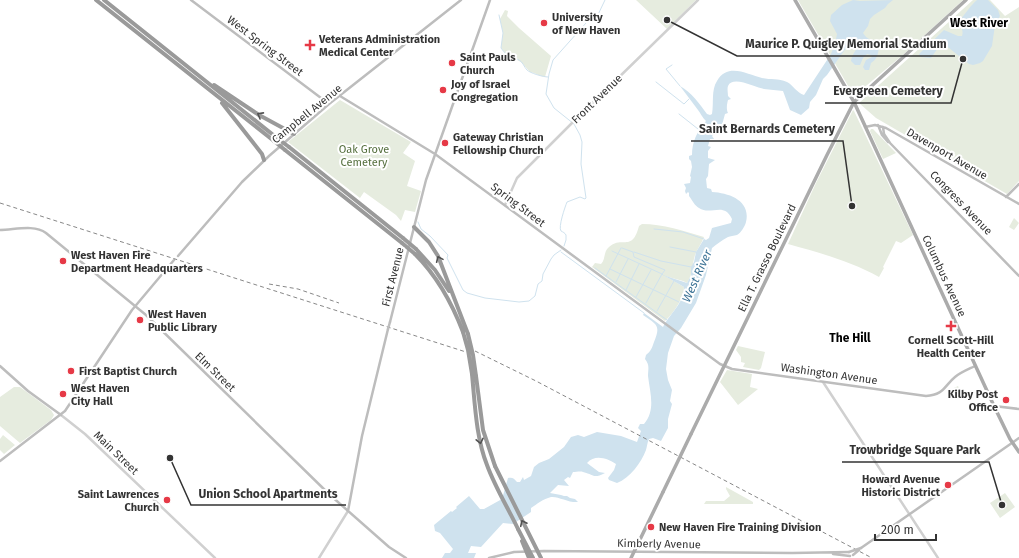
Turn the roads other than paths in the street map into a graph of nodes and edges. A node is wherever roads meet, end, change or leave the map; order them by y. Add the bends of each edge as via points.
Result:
1 (96, 0) edge
2 (104, 0) edge
3 (191, 0) edge
4 (461, 0) edge
5 (490, 0) edge
6 (698, 0) edge
7 (795, 0) edge
8 (966, 0) edge
9 (180, 61) junction
10 (194, 78) junction
11 (340, 96) junction
12 (854, 102) junction
13 (329, 104) junction
14 (878, 126) junction
15 (882, 126) junction
16 (866, 127) junction
17 (294, 134) junction
18 (276, 140) junction
19 (890, 143) junction
20 (436, 154) junction
21 (264, 160) junction
22 (1019, 184) edge
23 (1006, 197) junction
24 (1019, 204) edge
25 (505, 205) junction
26 (414, 227) junction
27 (0, 230) edge
28 (415, 252) junction
29 (178, 256) dead end
30 (174, 260) dead end
31 (1019, 276) edge
32 (135, 305) junction
33 (458, 309) junction
34 (466, 333) junction
35 (681, 335) joint
36 (0, 366) edge
37 (723, 366) junction
38 (975, 366) junction
39 (474, 375) junction
40 (822, 381) junction
41 (994, 406) junction
42 (1019, 409) edge
43 (61, 415) junction
44 (1019, 438) edge
45 (1012, 443) junction
46 (1019, 452) edge
47 (0, 461) edge
48 (348, 512) junction
49 (909, 515) junction
50 (518, 529) junction
51 (861, 548) junction
52 (634, 552) junction
53 (830, 553) junction
54 (850, 556) edge
55 (497, 557) edge
56 (215, 558) edge
57 (319, 558) edge
58 (405, 558) edge
59 (489, 558) edge
60 (528, 558) edge
61 (533, 558) edge
62 (542, 558) edge
63 (631, 558) edge
64 (938, 558) edge

1 - 10 highway
2 - 9 highway
3 - 13 main road, West Spring Street
4 - 11 main road, Campbell Avenue
5 - 20 main road, First Avenue
6 - 25 street, Front Avenue via 517,178
7 - 12 main road
8 - 12 main road, Ella T. Grasso Boulevard
17 -> 9 highway via 250,110
9 - 18 highway
10 - 18 highway
10 - 21 highway via 224,104
11 - 13 main road, Campbell Avenue
11 - 20 main road, Spring Street
12 - 16 main road
12 - 37 main road, Ella T. Grasso Boulevard
13 - 17 main road, Campbell Avenue
14 - 15 main road, Davenport Avenue
14 - 16 main road, Davenport Avenue
14 - 19 main road, Congress Avenue
15 - 19 main road, Congress Avenue
15 - 23 main road, Davenport Avenue
16 - 38 main road, Columbus Avenue
17 - 21 main road, Campbell Avenue
18 - 28 highway, bridge
19 - 31 main road, Congress Avenue
20 - 25 main road, Spring Street
20 - 26 main road, First Avenue
21 - 29 main road, Campbell Avenue
22 - 23 main road
23 - 24 main road, Davenport Avenue
25 - 35 main road, Spring Street
33 -> 26 highway via 436,252
26 - 48 main road, First Avenue, bridge via 362,436
27 - 32 main road, Elm Street via 41,230
28 - 33 highway via 440,276
28 - 34 highway via 445,292
30 - 32 main road
32 - 43 main road
32 - 48 main road, Elm Street
33 - 34 highway
34 - 39 highway, bridge
35 - 37 main road, Washington Avenue
36 - 43 main road, Main Street
37 - 40 main road, Washington Avenue
37 - 52 main road, Ella T. Grasso Boulevard, bridge
38 - 40 main road, Washington Avenue via 956,376 943,390 931,396
38 - 41 main road, Columbus Avenue
39 -> 50 highway via 478,431 482,448 489,470
62 -> 39 highway, bridge via 495,466 483,430
40 - 49 street
41 - 42 main road
41 - 45 main road, Columbus Avenue
43 - 47 main road
43 - 56 street, Main Street via 88,437
44 - 45 main road
45 - 46 main road, Columbus Avenue
45 - 49 main road
48 - 57 street, First Avenue
48 - 58 main road, Elm Street
49 - 51 main road
49 - 64 street
50 - 60 highway, bridge
50 - 61 highway, bridge
51 - 53 main road, bridge via 849,552
51 - 54 main road, bridge
52 - 53 main road, Kimberly Avenue
52 - 55 main road, Kimberly Avenue via 522,551
52 - 63 main road, Ella T. Grasso Boulevard
53 - 54 main road
55 - 59 main road, Kimberly Avenue

